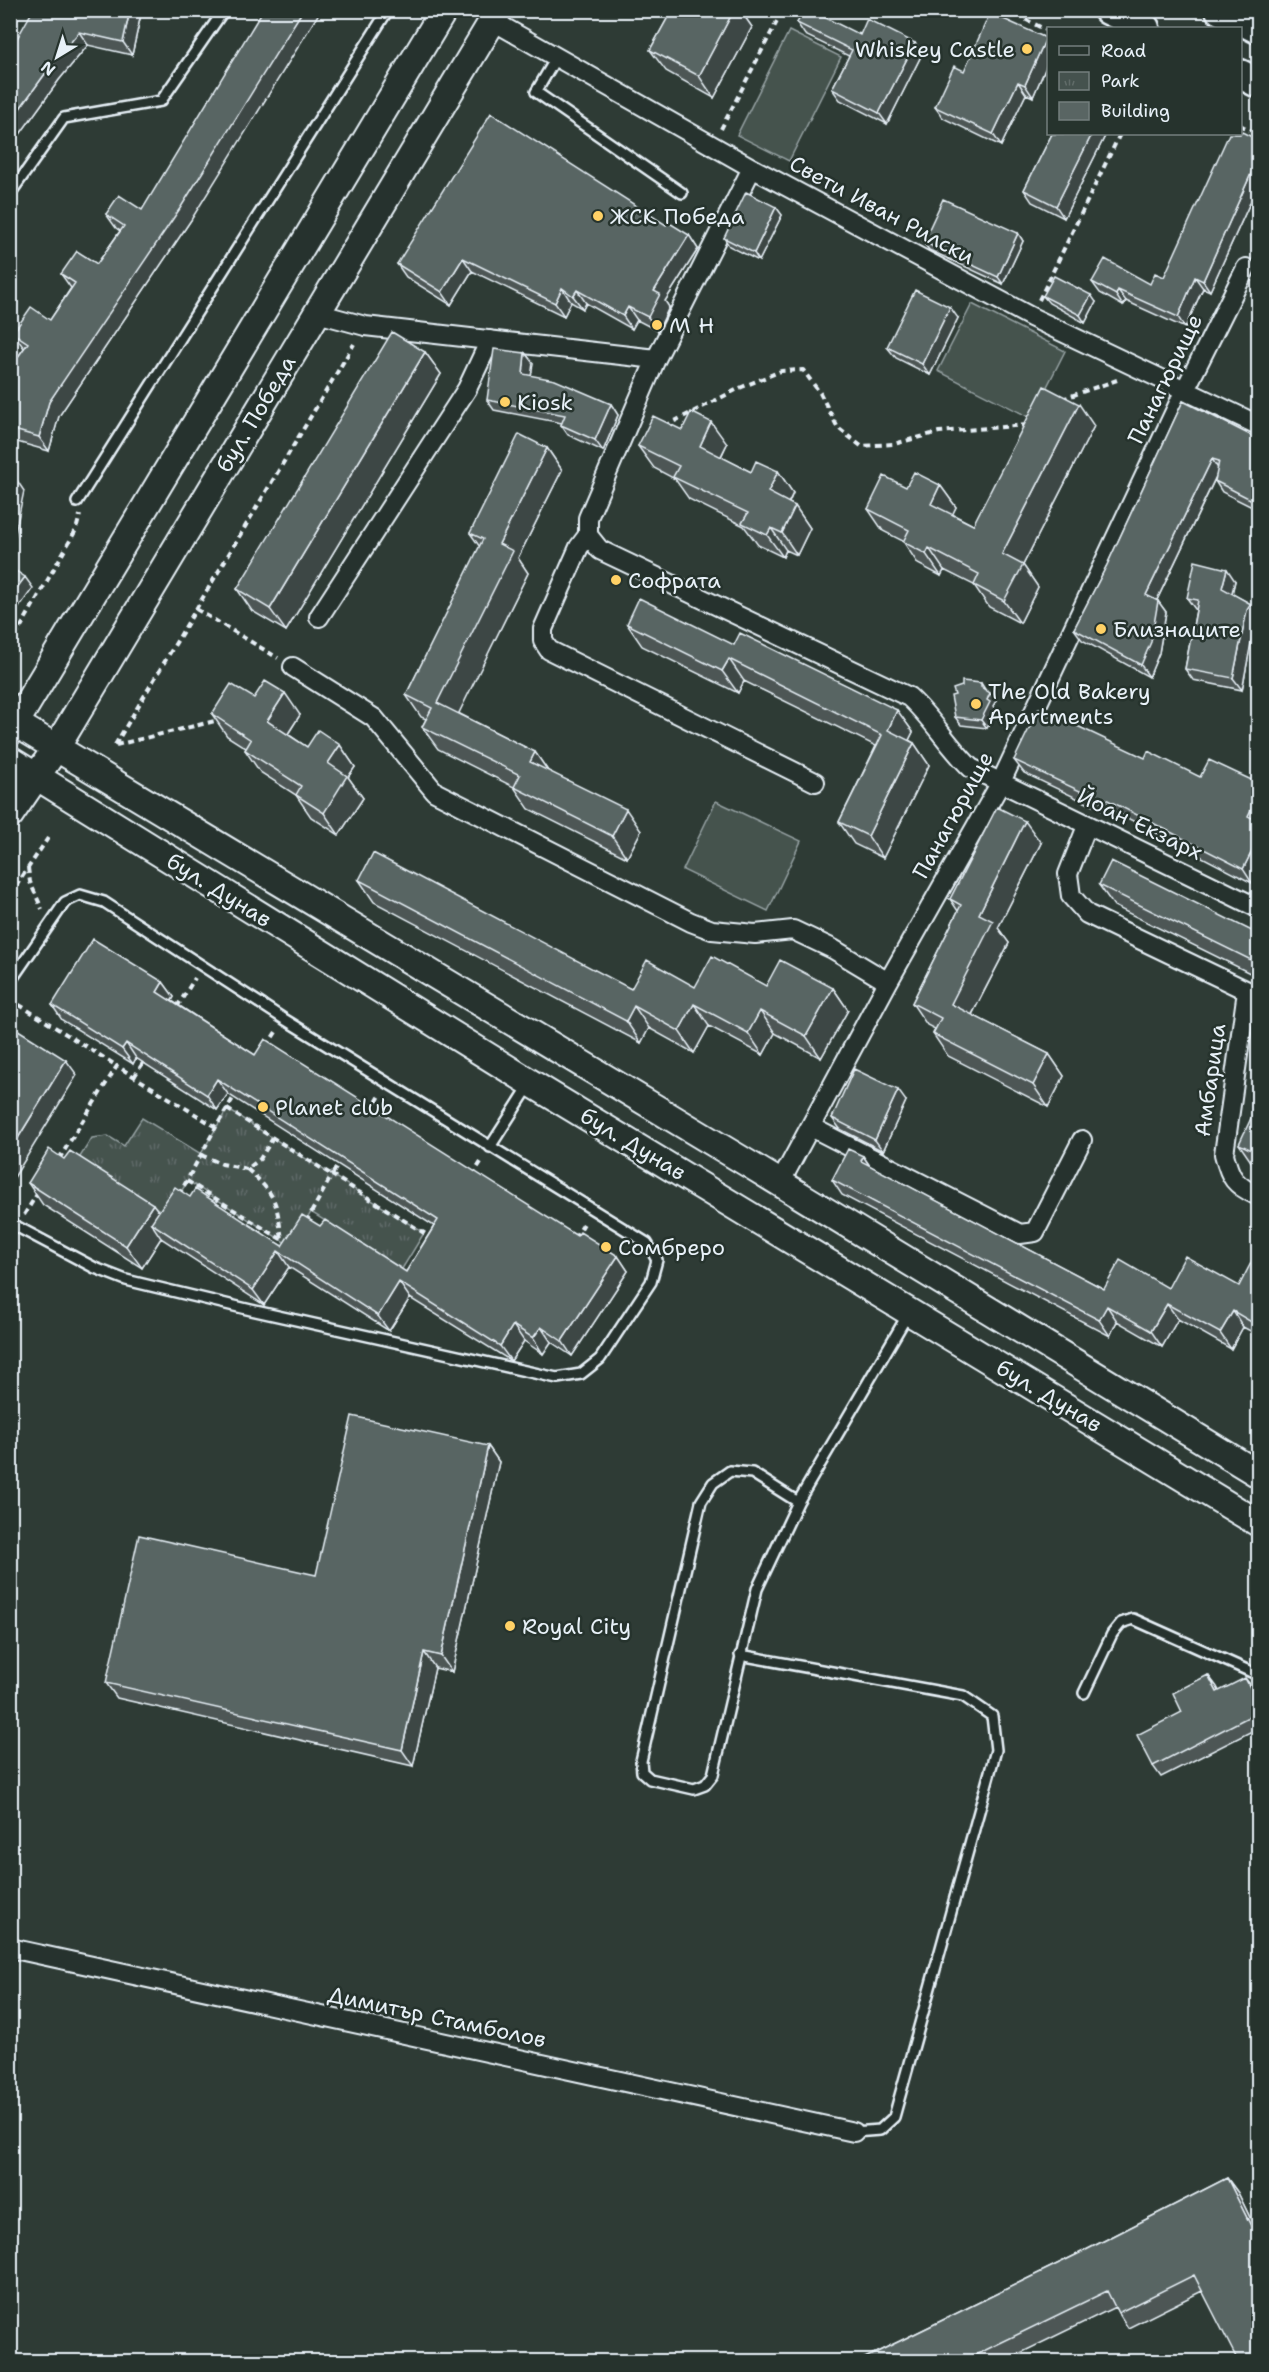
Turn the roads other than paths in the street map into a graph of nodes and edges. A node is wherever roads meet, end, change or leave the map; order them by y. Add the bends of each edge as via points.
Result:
1 (224, 10) edge
2 (388, 10) edge
3 (444, 10) edge
4 (1108, 10) edge
5 (1220, 10) edge
6 (496, 16) edge
7 (1143, 27) edge
8 (1258, 29) edge
9 (556, 58) junction
10 (1242, 75) edge
11 (1258, 83) edge
12 (752, 168) junction
13 (10, 194) edge
14 (682, 194) dead end
15 (1246, 268) dead end
16 (317, 312) junction
17 (490, 340) junction
18 (656, 359) junction
19 (1185, 390) junction
20 (1258, 425) edge
21 (77, 502) road end
22 (588, 535) junction
23 (320, 617) dead end
24 (293, 667) road end
25 (12, 725) edge
26 (56, 748) junction
27 (10, 760) edge
28 (37, 776) junction
29 (815, 782) dead end
30 (1000, 784) junction
31 (10, 815) edge
32 (1086, 826) junction
33 (1258, 907) edge
34 (10, 982) edge
35 (888, 982) junction
36 (1253, 993) edge
37 (531, 1083) junction
38 (811, 1126) junction
39 (1082, 1140) dead end
40 (490, 1147) junction
41 (780, 1183) junction
42 (1258, 1196) edge
43 (14, 1225) edge
44 (909, 1311) junction
45 (1258, 1474) edge
46 (798, 1502) junction
47 (1258, 1523) edge
48 (740, 1654) junction
49 (1258, 1675) edge
50 (1084, 1693) dead end
51 (10, 1948) edge
52 (854, 2132) joint

1 - 13 lane via 161,101 63,118
2 - 21 lane
3 - 25 main road, бул. Победа
4 - 7 main road
5 - 8 main road
6 - 9 street, Свети Иван Рилски
6 - 16 main road, бул. Победа
9 - 12 street, Свети Иван Рилски
9 - 14 lane via 536,92
10 - 11 main road
12 - 18 street
12 - 19 street, Свети Иван Рилски via 1031,317
15 - 19 street, Панагюрище
16 - 17 street via 365,326
16 - 26 main road, бул. Победа
17 - 18 street
17 - 23 street via 467,389
18 - 22 street via 588,518
19 - 20 street, Свети Иван Рилски
19 - 30 street, Панагюрище
22 - 29 street via 579,546 543,629 543,641 549,650
22 - 30 street, Йоан Екзарх via 600,550 909,697 926,712 955,753 971,768
24 - 35 street via 374,718 435,792 691,922 712,930 755,934 793,930
25 - 26 main road, бул. Дунав
26 - 28 main road, бул. Победа
26 - 41 main road, бул. Дунав
27 - 28 main road, бул. Дунав
28 - 31 main road, бул. Победа
28 - 37 main road, бул. Дунав
30 - 32 street, Йоан Екзарх
30 - 35 street, Панагюрище
32 - 33 street, Йоан Екзарх
32 - 36 street via 1068,874 1071,896 1087,914
34 - 40 lane via 65,902 80,896 104,902
35 - 38 street, Панагюрище
36 - 42 street, Амбарица via 1224,1154 1230,1176
37 - 40 lane
37 - 44 main road, бул. Дунав
38 - 39 street via 1020,1234 1035,1232
38 - 41 street, Панагюрище
40 - 43 lane via 647,1243 657,1260 651,1282 600,1359 581,1374 557,1378 126,1280
41 - 45 main road, бул. Дунав
44 - 46 lane
44 - 47 main road, бул. Дунав
46 - 48 lane via 757,1589
46 - 48 lane via 752,1473 730,1471 713,1483 701,1502 641,1761 642,1772 650,1779 694,1789 705,1785 713,1774
48 - 52 lane via 963,1696 992,1716 996,1750 894,2117 880,2130
49 - 50 lane via 1133,1619 1121,1623 1112,1634
51 - 52 street, Димитър Стамболов

